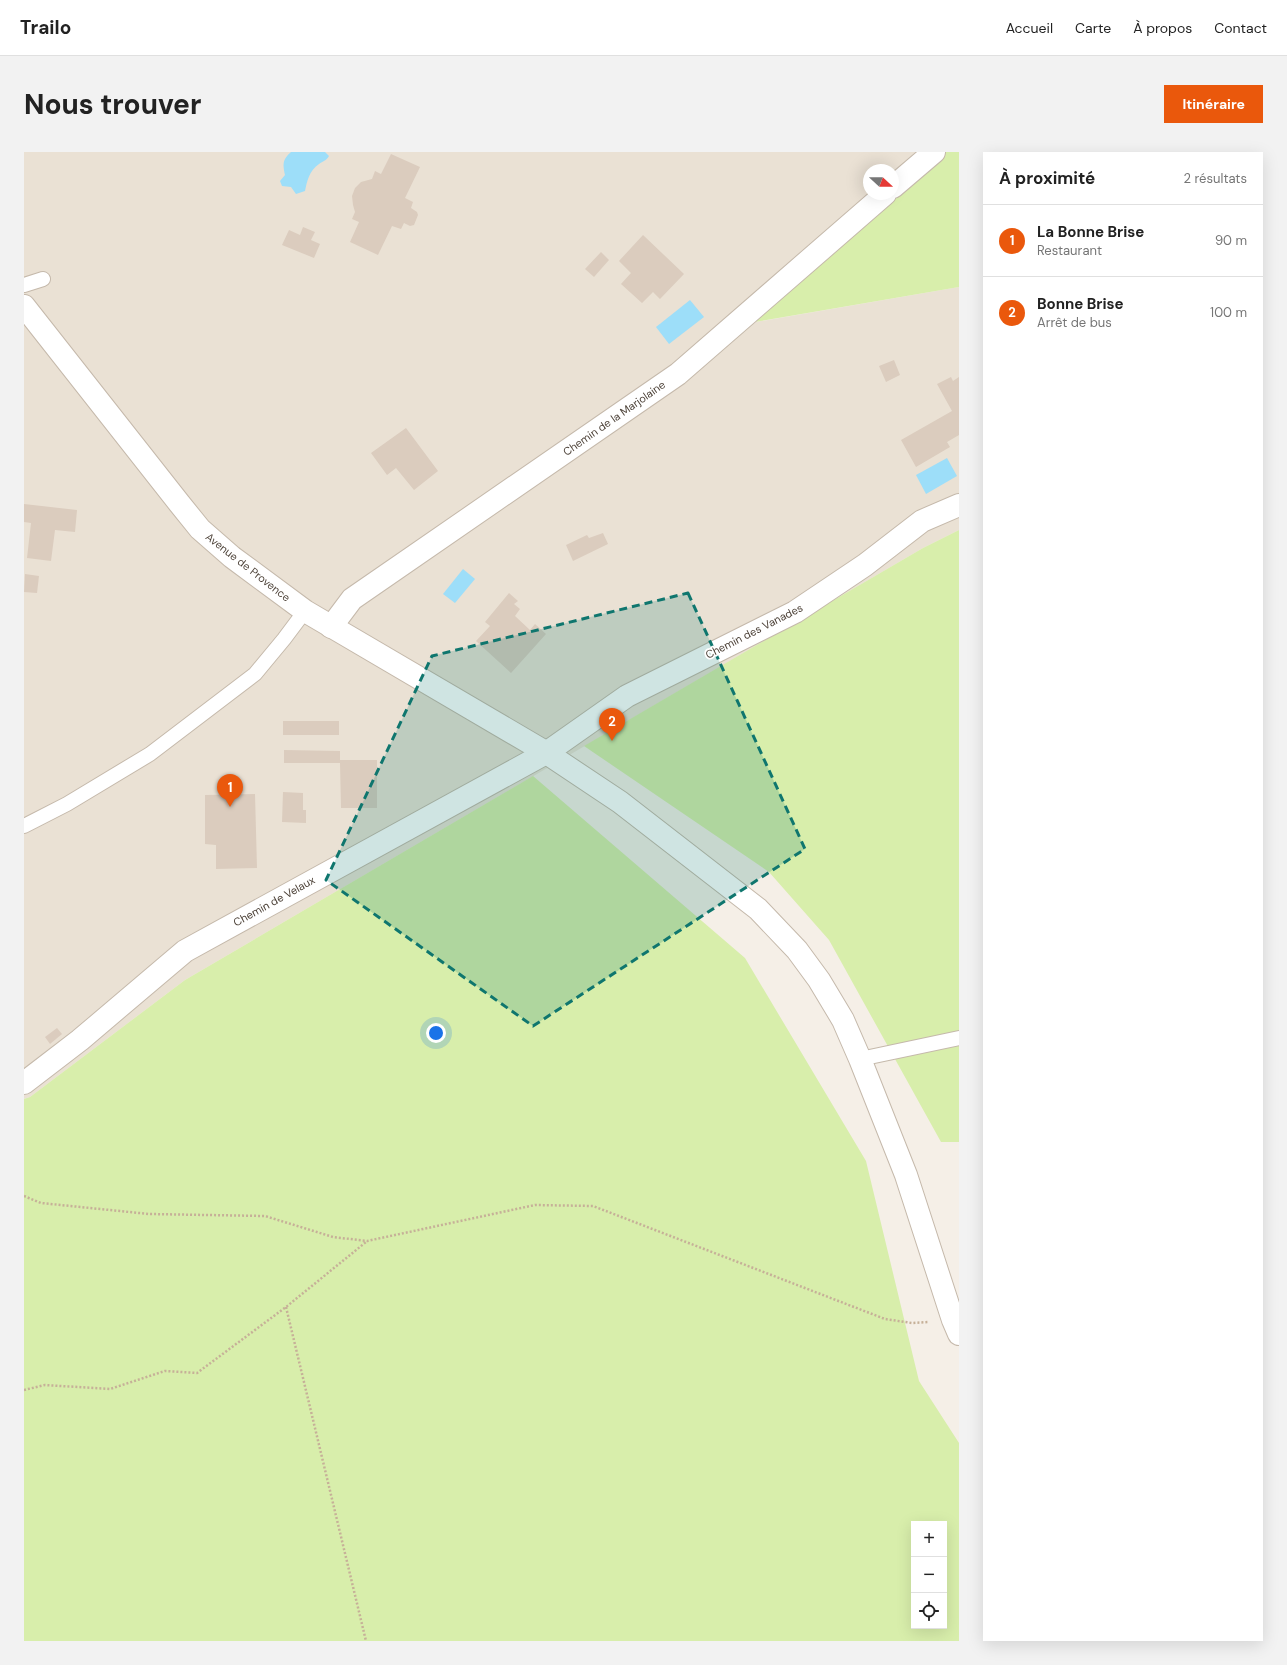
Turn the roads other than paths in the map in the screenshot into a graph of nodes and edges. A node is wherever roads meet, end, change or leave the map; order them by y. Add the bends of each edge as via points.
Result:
1 (934, 152) edge
2 (899, 183) edge
3 (879, 200) edge
4 (43, 279) dead end
5 (24, 285) edge
6 (24, 306) edge
7 (959, 505) edge
8 (306, 611) junction
9 (331, 627) junction
10 (544, 751) junction
11 (24, 826) edge
12 (959, 1038) edge
13 (860, 1059) junction
14 (24, 1082) edge
15 (956, 1328) edge

1 - 2 street
3 - 9 street, Chemin de la Marjolaine via 678,374 352,599
4 - 5 lane
6 - 8 street, Avenue de Provence via 200,529 232,557
7 - 10 street, Chemin des Vanades via 922,521 865,565 795,612 627,696
8 - 9 street, Avenue de Provence
8 - 11 lane via 255,674 150,754 67,804
9 - 10 street, Avenue de Provence
10 - 13 street, Avenue de Provence via 620,802 758,909 797,950 819,980 843,1020
10 - 14 street, Chemin de Velaux via 185,950 80,1040
12 - 13 lane
13 - 15 street, Avenue de Provence via 906,1175

